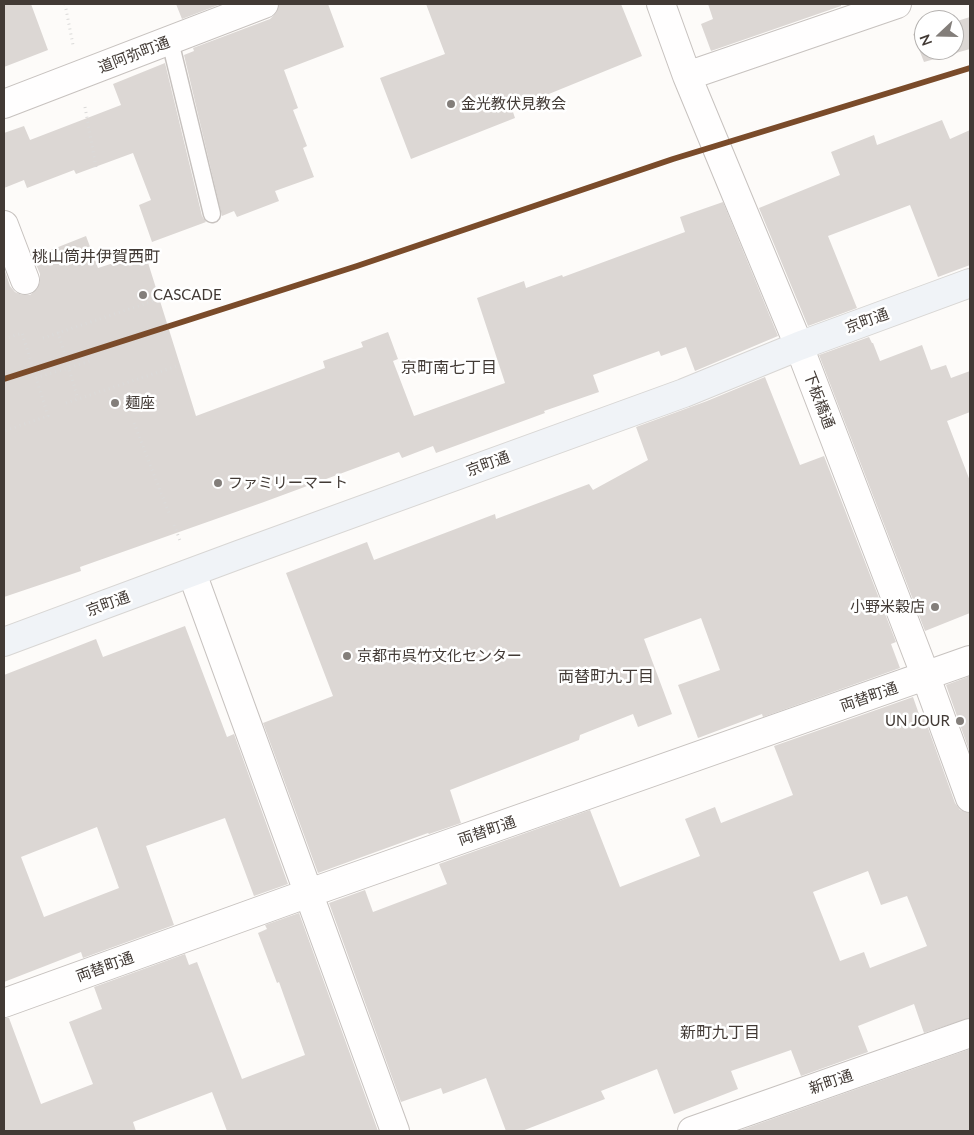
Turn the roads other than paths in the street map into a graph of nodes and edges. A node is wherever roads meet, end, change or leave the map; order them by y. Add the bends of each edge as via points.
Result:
1 (264, 4) edge
2 (661, 4) edge
3 (897, 4) edge
4 (170, 41) junction
5 (687, 76) junction
6 (4, 104) edge
7 (212, 214) dead end
8 (4, 225) edge
9 (25, 280) dead end
10 (970, 283) edge
11 (799, 346) junction
12 (192, 572) junction
13 (4, 642) edge
14 (970, 660) edge
15 (926, 677) junction
16 (970, 798) edge
17 (308, 893) junction
18 (4, 1003) edge
19 (970, 1033) edge
20 (395, 1131) edge
21 (692, 1131) edge

1 - 4 street, 道阿弥町通
2 - 5 street, 下板橋通
3 - 5 street
4 - 6 street, 道阿弥町通
4 - 7 lane
5 - 11 street, 下板橋通
8 - 9 street
10 - 11 main road, 京町通
11 - 12 main road, 京町通 via 684,393
11 - 15 street, 下板橋通
12 - 13 main road, 京町通
12 - 17 street
14 - 15 street, 両替町通
15 - 16 street, 下板橋通
15 - 17 street, 両替町通
17 - 18 street, 両替町通
17 - 20 street
19 - 21 street, 新町通

